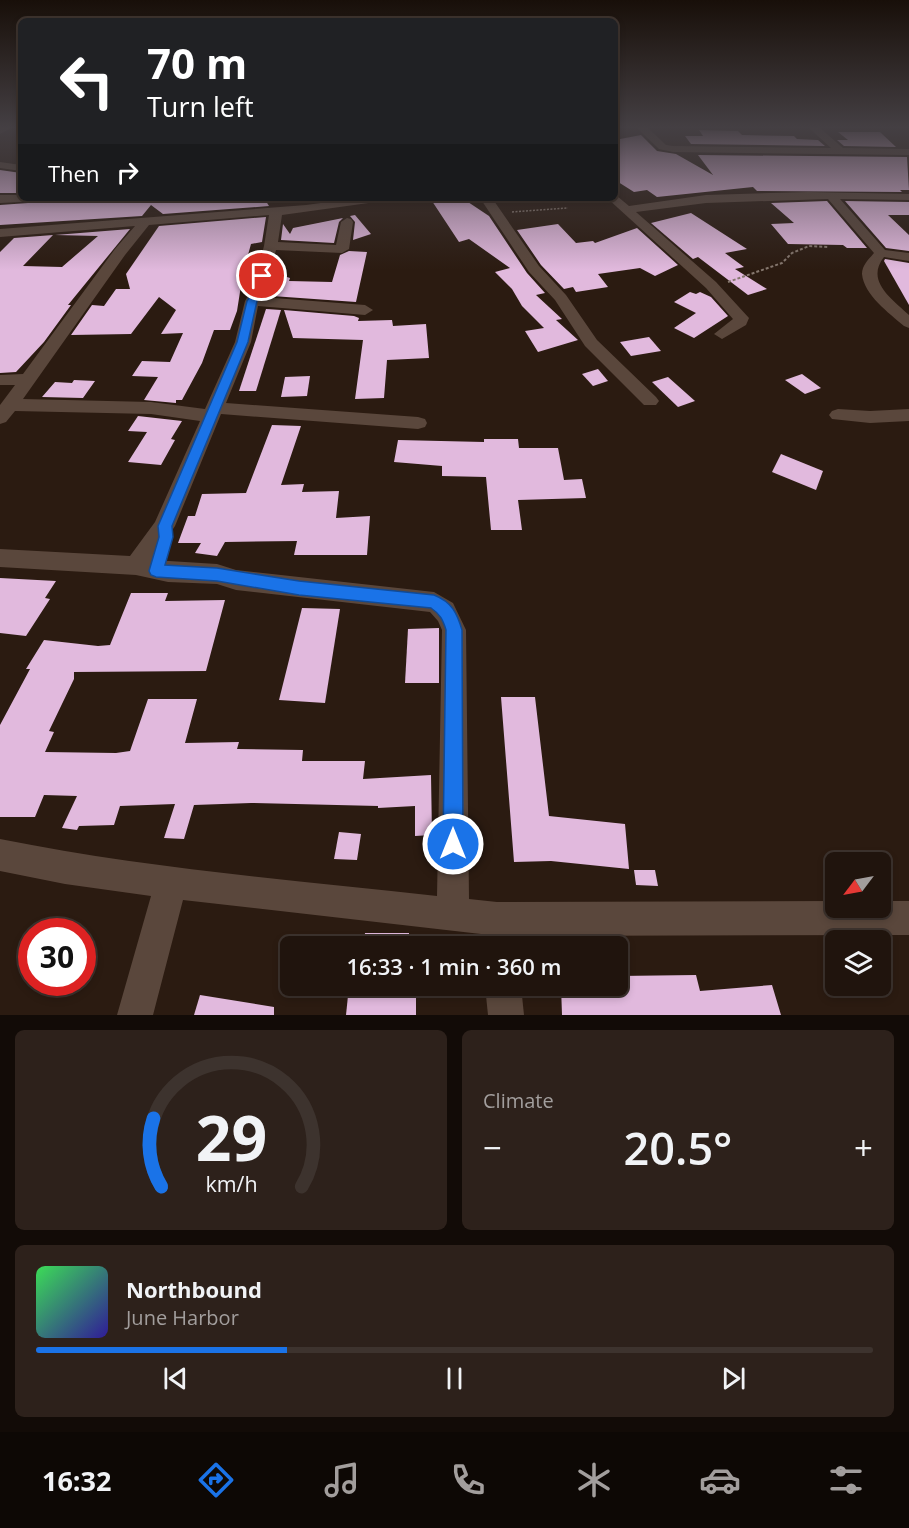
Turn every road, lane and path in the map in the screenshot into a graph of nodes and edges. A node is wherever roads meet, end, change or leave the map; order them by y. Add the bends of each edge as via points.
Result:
1 (18, 185) edge
2 (831, 196) junction
3 (909, 197) edge
4 (3, 199) edge
5 (18, 199) edge
6 (362, 201) edge
7 (488, 201) edge
8 (617, 201) edge
9 (568, 208) dead end
10 (628, 210) junction
11 (276, 211) junction
12 (495, 212) junction
13 (147, 220) junction
14 (347, 222) dead end
15 (0, 233) edge
16 (271, 246) junction
17 (828, 247) dead end
18 (880, 253) junction
19 (909, 257) edge
20 (711, 285) junction
21 (252, 301) junction
22 (364, 310) dead end
23 (909, 323) edge
24 (722, 334) dead end
25 (0, 380) edge
26 (27, 380) junction
27 (650, 401) dead end
28 (5, 412) edge
29 (212, 412) junction
30 (838, 415) dead end
31 (909, 415) edge
32 (418, 423) dead end
33 (0, 558) edge
34 (146, 568) junction
35 (0, 855) edge
36 (171, 883) junction
37 (453, 915) junction
38 (909, 918) edge
39 (498, 933) edge
40 (504, 996) edge
41 (135, 1015) edge
42 (506, 1015) edge

1 - 4 street
2 - 3 street
2 - 10 street via 705,199
2 - 18 street
4 - 5 street
6 - 11 street
7 - 12 street
8 - 10 street
9 - 12 path
10 - 20 street
11 - 13 street
11 - 16 street
12 - 27 street via 534,269 561,298 577,326
13 - 15 street
13 - 26 street
14 - 16 street via 342,249
16 - 21 street
17 - 20 path via 809,246 792,253 783,263 738,280
18 - 19 street
18 - 23 street via 869,274 878,294
20 - 24 street via 741,318 741,322
21 - 22 street
21 - 29 street via 243,342
25 - 26 street
26 - 28 street
28 - 29 street via 151,408
29 - 32 street
29 - 34 street via 165,526 166,537
30 - 31 street
33 - 34 street
34 - 37 street via 434,602 450,615 454,630
35 - 36 street
36 - 37 street
36 - 41 street
37 - 39 street
38 - 39 street
40 - 42 street

